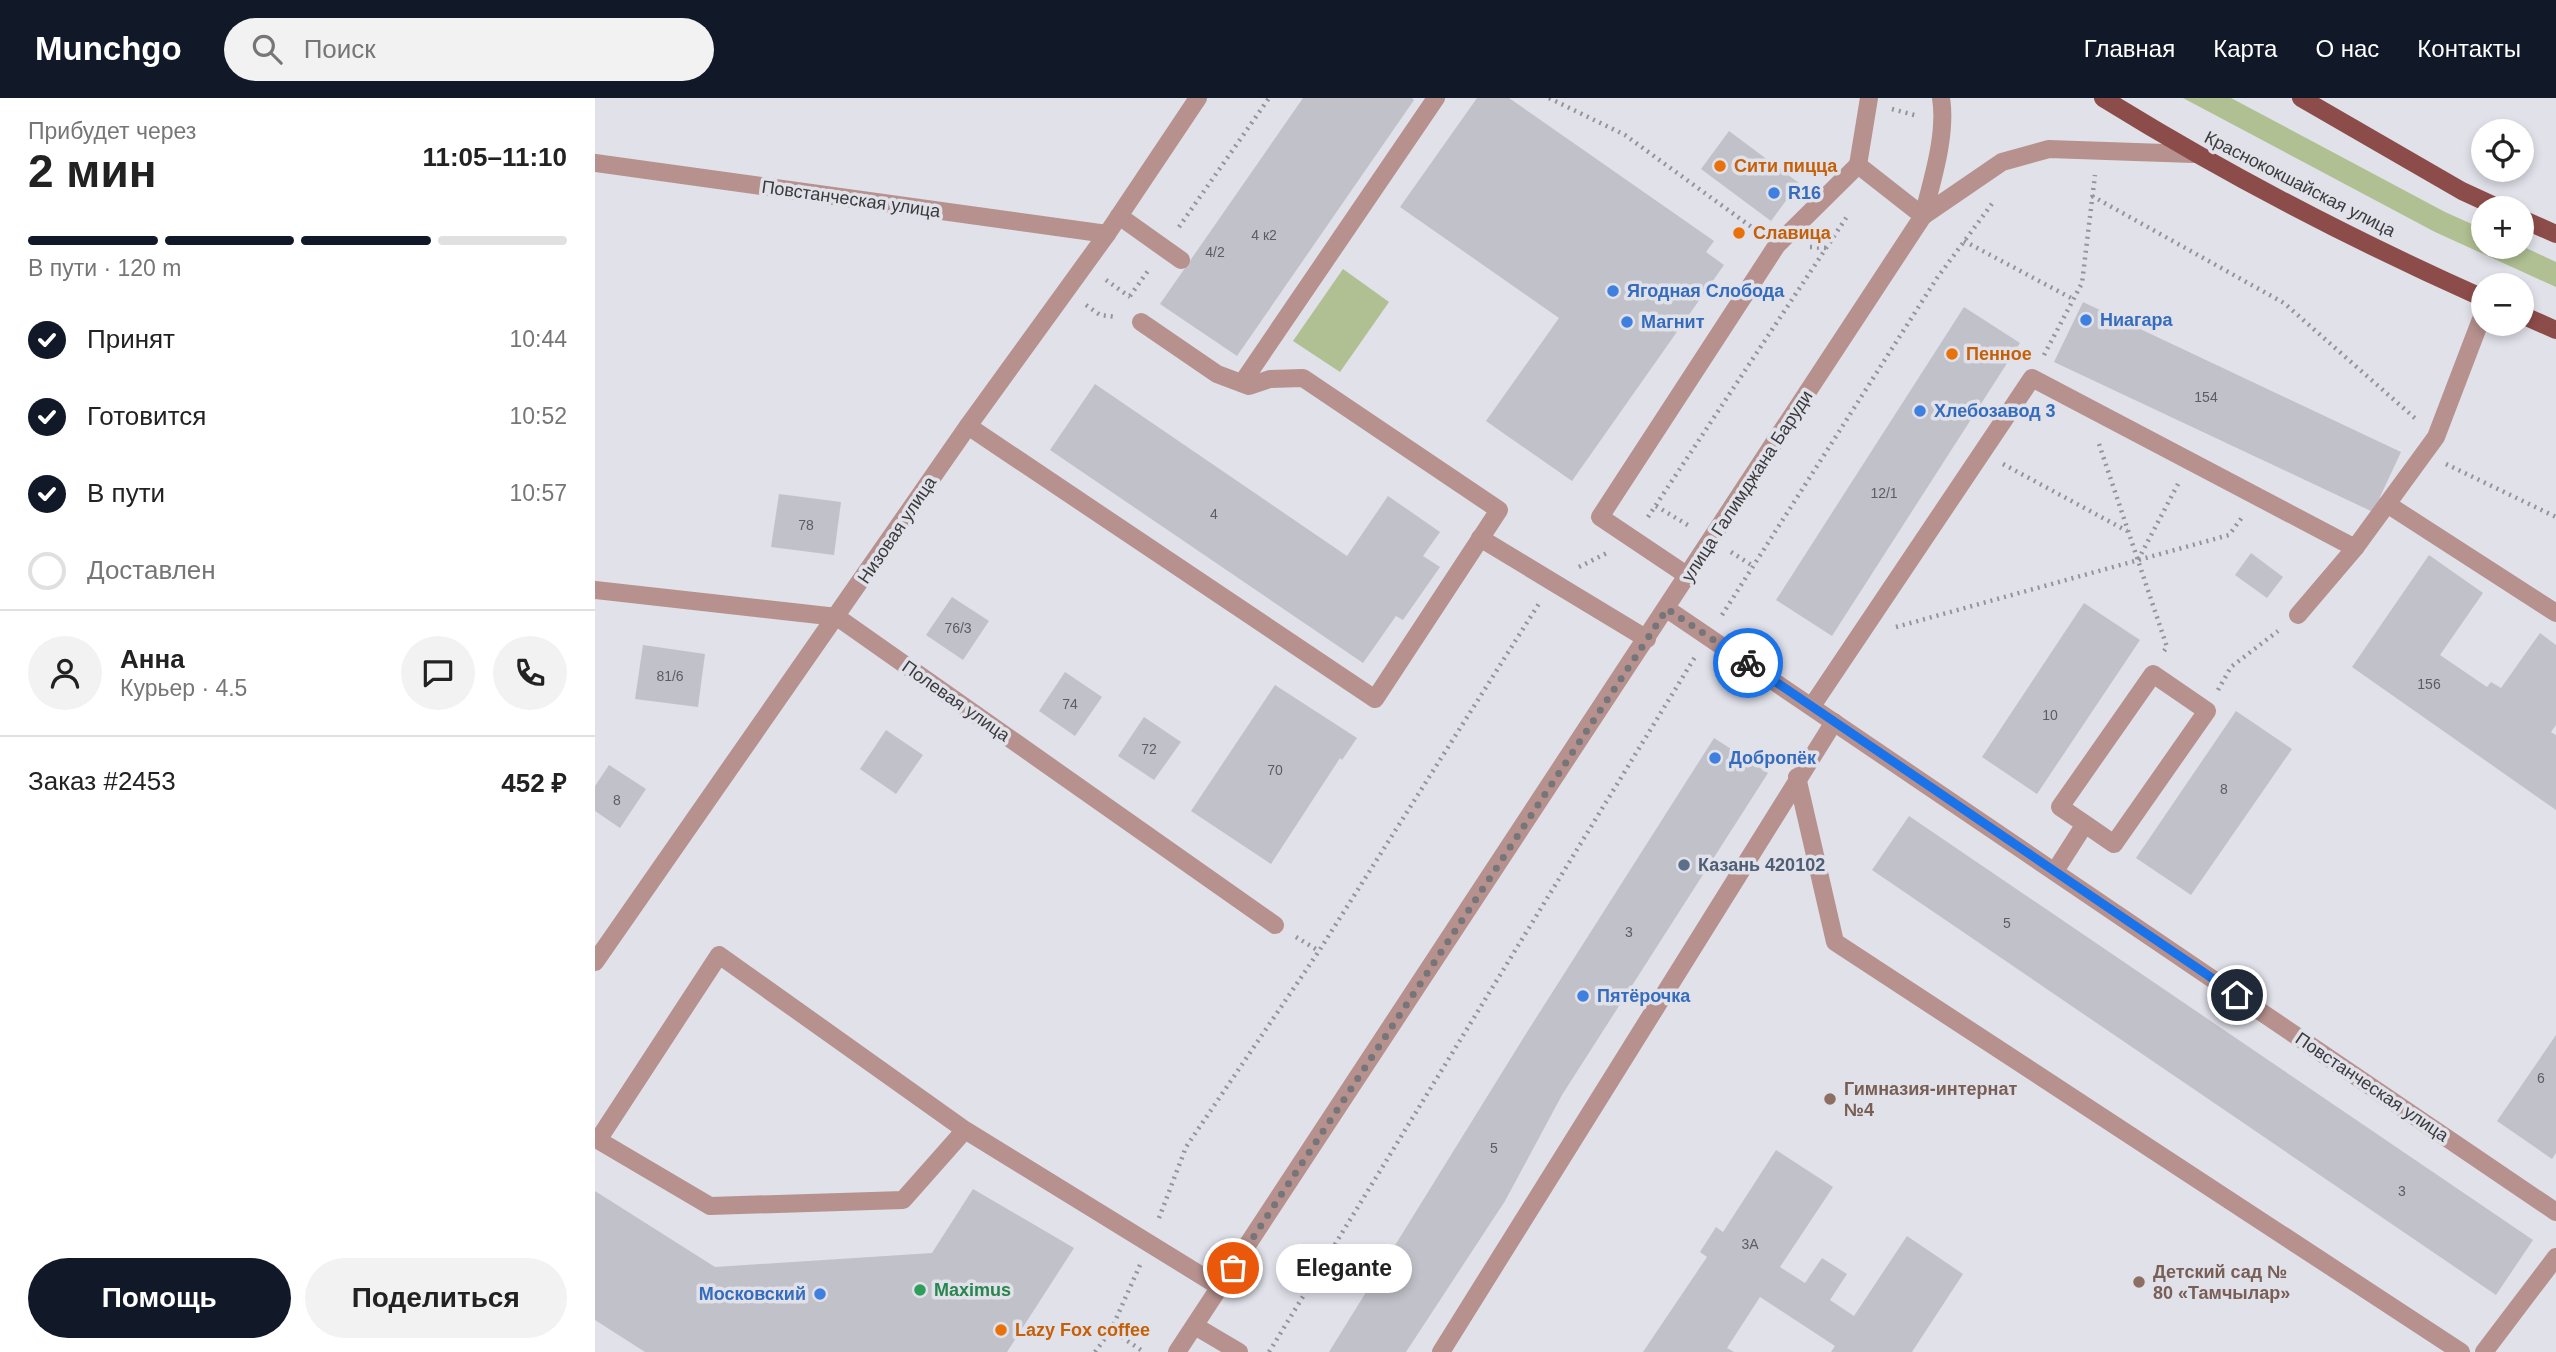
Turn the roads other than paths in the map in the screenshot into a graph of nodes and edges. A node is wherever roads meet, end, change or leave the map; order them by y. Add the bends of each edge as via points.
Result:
1 (1198, 98) edge
2 (1436, 98) edge
3 (1869, 98) edge
4 (1941, 98) edge
5 (2103, 98) edge
6 (2301, 98) edge
7 (2193, 154) junction
8 (595, 163) edge
9 (1865, 171) junction
10 (2473, 196) edge
11 (1119, 216) junction
12 (1923, 216) junction
13 (2534, 224) edge
14 (1107, 234) junction
15 (2556, 234) edge
16 (1181, 260) dead end
17 (2471, 292) edge
18 (2534, 320) edge
19 (1141, 322) road end
20 (2556, 330) edge
21 (2475, 336) edge
22 (1242, 383) junction
23 (968, 426) junction
24 (2387, 504) junction
25 (1480, 537) junction
26 (2355, 548) junction
27 (1688, 576) junction
28 (595, 590) edge
29 (1667, 609) junction
30 (2556, 613) edge
31 (2298, 615) road end
32 (837, 617) junction
33 (1647, 639) junction
34 (1812, 706) junction
35 (1833, 722) junction
36 (1797, 777) junction
37 (2085, 824) junction
38 (2055, 871) junction
39 (1275, 925) dead end
40 (595, 962) edge
41 (965, 1130) junction
42 (2556, 1212) edge
43 (2556, 1257) edge
44 (1220, 1287) junction
45 (1195, 1325) junction
46 (1177, 1352) edge
47 (1239, 1352) edge
48 (1441, 1352) edge
49 (2461, 1352) edge
50 (2484, 1352) edge

1 - 11 street, Низовая улица
2 - 22 street
3 - 9 street
4 - 12 street, улица Галимджана Баруди via 1938,154
5 - 7 main road, Краснококшайская улица
6 - 10 main road
7 - 12 street, улица Галимджана Баруди via 2049,149 2002,162
7 - 17 main road, Краснококшайская улица
8 - 14 street, Повстанческая улица
9 - 12 street
9 - 27 street via 1777,245 1600,517
11 - 14 street, Низовая улица
11 - 16 street
12 - 27 street, улица Галимджана Баруди
13 - 15 main road
14 - 23 street, Низовая улица
18 - 20 main road
19 - 22 street via 1217,374
21 - 24 street via 2436,437
22 - 25 street via 1249,386 1303,377 1499,510
23 - 25 street via 1375,699
23 - 32 street, Низовая улица
24 - 26 street
24 - 30 street
25 - 33 street
26 - 31 street
26 - 34 street via 2032,378
27 - 29 street, улица Галимджана Баруди
28 - 32 street, Полевая улица
29 - 33 street, улица Галимджана Баруди
29 - 34 street, Повстанческая улица
32 - 39 street, Полевая улица
32 - 40 street, Низовая улица
33 - 44 street, улица Галимджана Баруди
34 - 35 street, Повстанческая улица
35 - 36 street
35 - 38 street, Повстанческая улица
36 - 48 street
36 - 49 street via 1835,942
37 - 37 street via 2114,844 2207,711 2153,674 2060,807
37 - 38 street
38 - 42 street, Повстанческая улица
41 - 41 street via 719,955 598,1140 710,1206 903,1200
41 - 44 street
43 - 50 street
44 - 45 street, улица Галимджана Баруди
45 - 46 street, улица Галимджана Баруди
45 - 47 street

